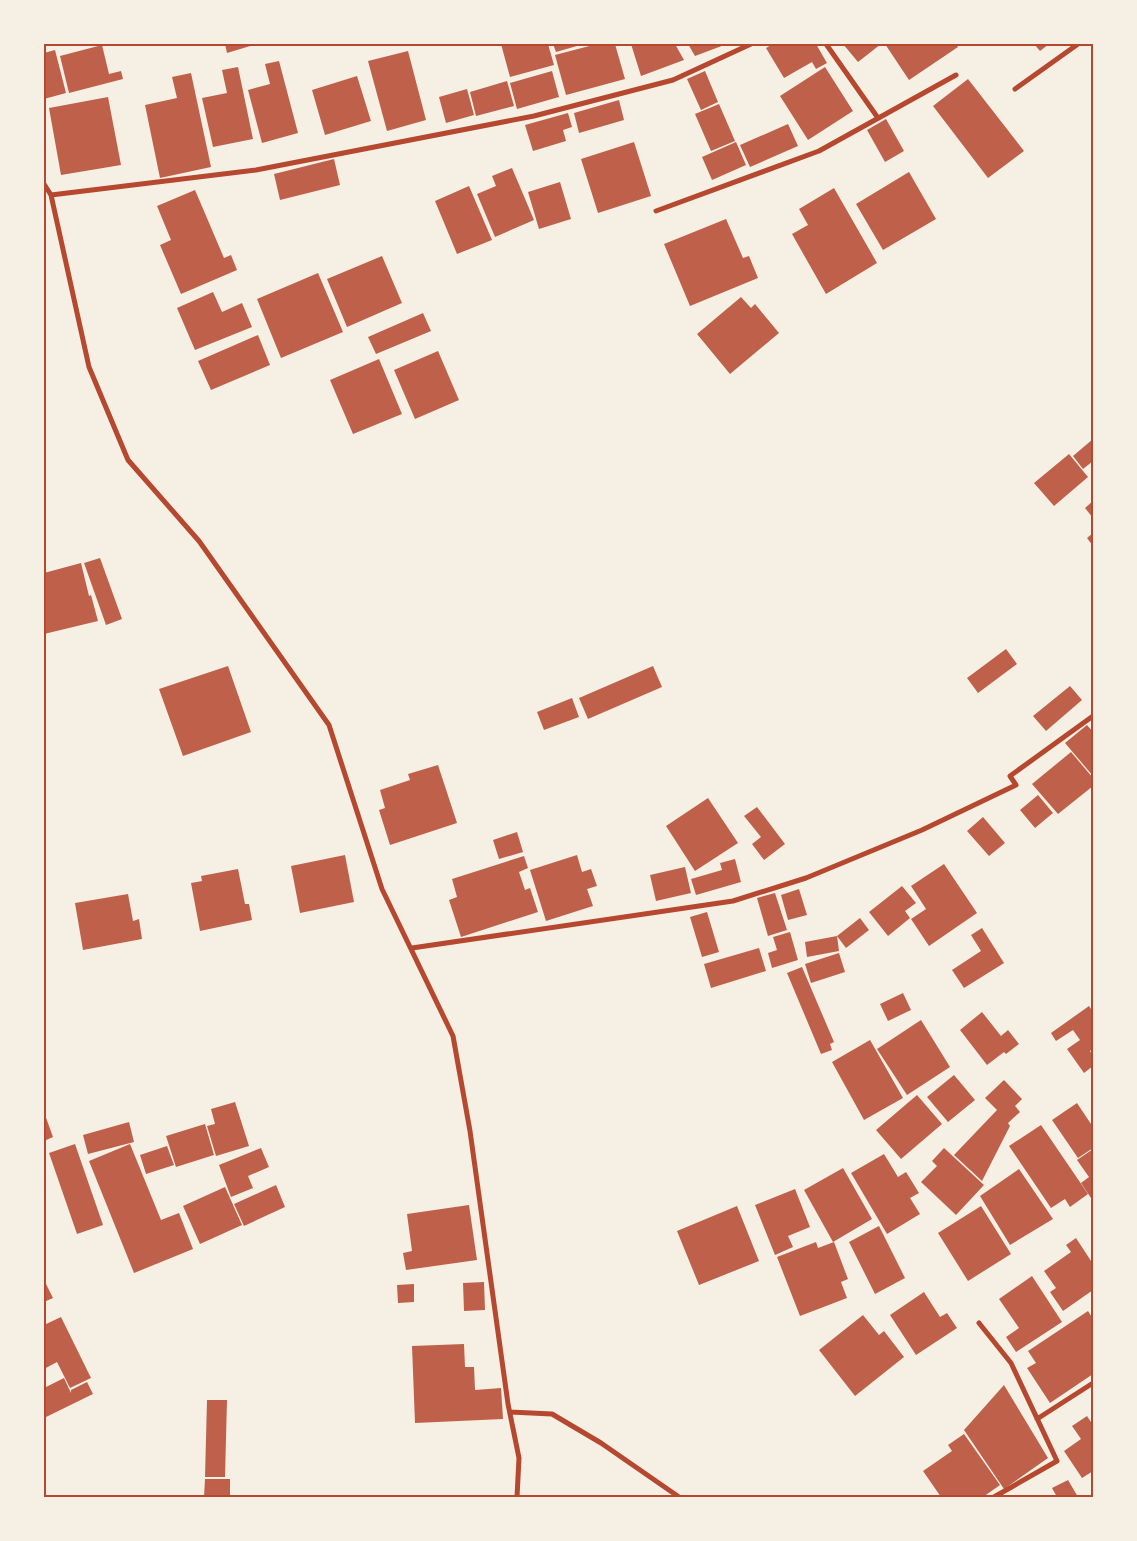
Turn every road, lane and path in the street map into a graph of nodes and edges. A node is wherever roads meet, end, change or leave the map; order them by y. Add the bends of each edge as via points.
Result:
1 (751, 44) edge
2 (826, 44) edge
3 (1078, 44) edge
4 (956, 75) dead end
5 (1015, 89) dead end
6 (878, 118) junction
7 (44, 184) edge
8 (50, 195) junction
9 (656, 211) dead end
10 (1093, 716) edge
11 (412, 948) junction
12 (979, 1323) dead end
13 (1093, 1382) edge
14 (510, 1412) junction
15 (1037, 1419) junction
16 (517, 1497) edge
17 (679, 1497) edge
18 (994, 1497) edge

1 - 8 street via 673,80 534,116 256,170
2 - 6 street
3 - 5 street
4 - 6 street
6 - 9 street via 818,151
7 - 8 street
8 - 11 street via 89,367 128,460 199,541 329,725 382,889
10 - 11 street via 1010,776 1016,785 922,830 806,878 733,901
11 - 14 street via 453,1036
12 - 15 street via 1011,1363
13 - 15 street
14 - 16 street via 518,1458
14 - 17 street via 552,1414 601,1443
15 - 18 street via 1057,1461

